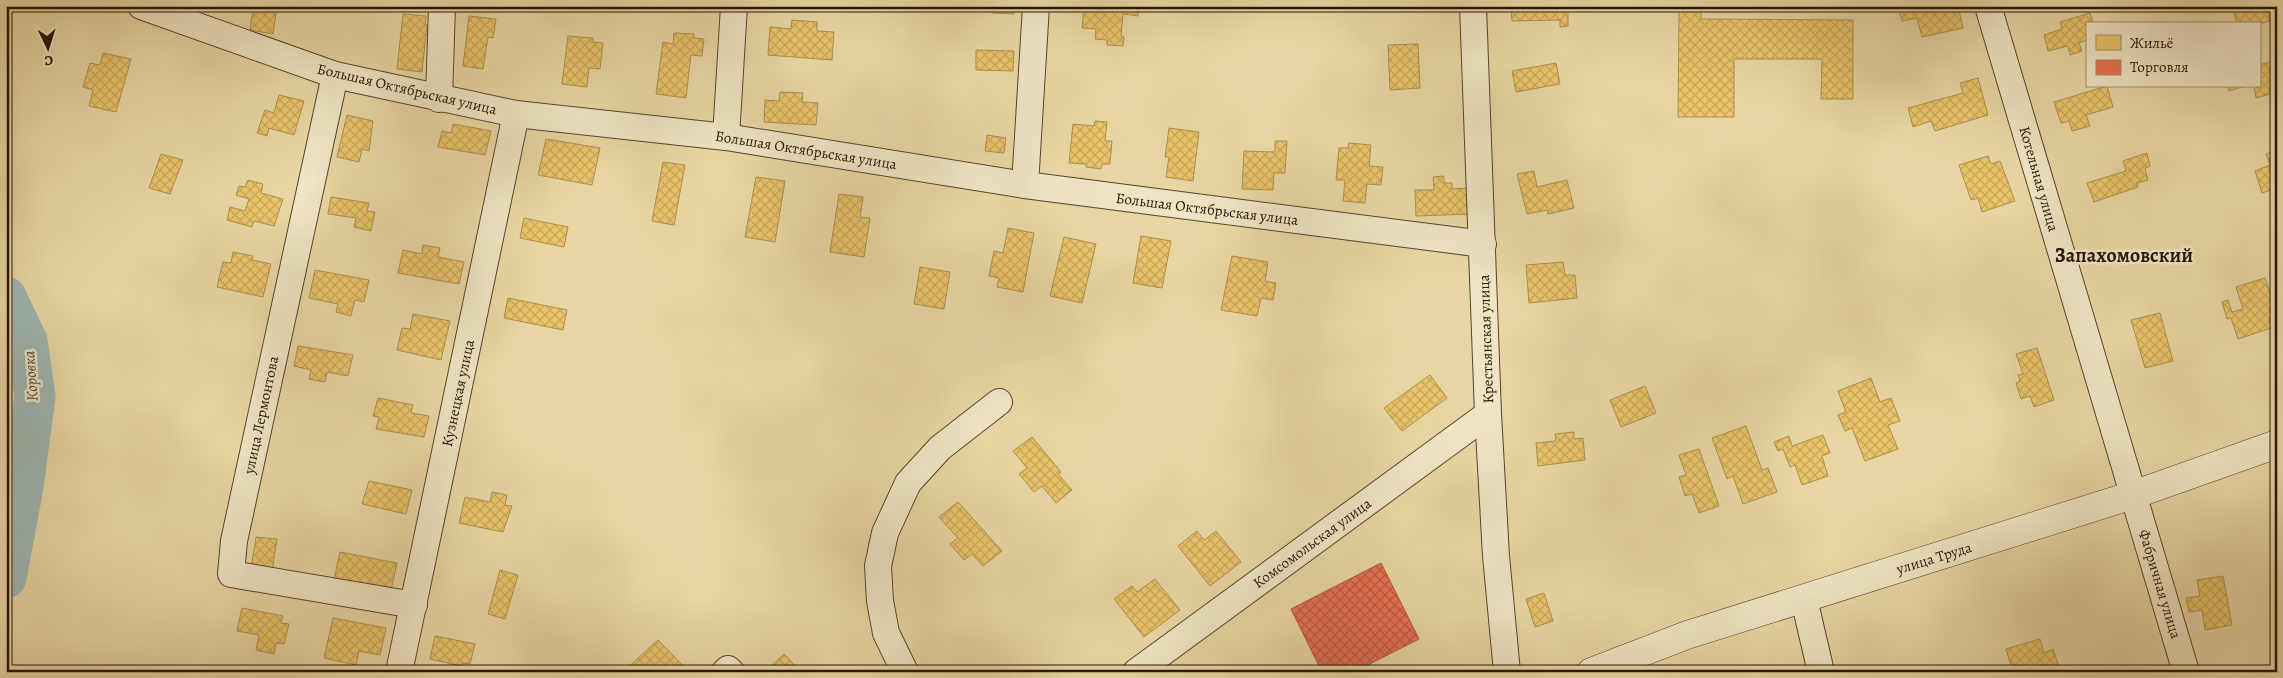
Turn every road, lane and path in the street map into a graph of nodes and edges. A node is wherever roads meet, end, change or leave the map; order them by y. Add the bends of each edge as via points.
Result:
1 (141, 6) edge
2 (442, 6) edge
3 (734, 6) edge
4 (1036, 6) edge
5 (1473, 6) edge
6 (1988, 6) edge
7 (335, 74) junction
8 (439, 99) junction
9 (516, 114) junction
10 (726, 137) junction
11 (1025, 186) junction
12 (1483, 244) junction
13 (999, 402) dead end
14 (1488, 414) junction
15 (2277, 444) edge
16 (2133, 495) junction
17 (1804, 599) junction
18 (414, 605) junction
19 (399, 672) edge
20 (725, 672) edge
21 (731, 672) edge
22 (905, 672) edge
23 (1136, 672) edge
24 (1507, 672) edge
25 (1591, 672) edge
26 (1821, 672) edge
27 (2186, 672) edge

1 - 7 street, Большая Октябрьская улица
2 - 8 street
3 - 10 street
4 - 11 street
5 - 12 street, Крестьянская улица
6 - 16 street, Котельная улица
7 - 8 street, Большая Октябрьская улица
7 - 18 street, улица Лермонтова via 234,540 230,574
8 - 9 street, Большая Октябрьская улица
9 - 10 street, Большая Октябрьская улица
9 - 18 street, Кузнецкая улица
10 - 11 street, Большая Октябрьская улица
11 - 12 street, Большая Октябрьская улица
12 - 14 street, Крестьянская улица
13 - 22 street via 940,448 908,483 885,533 878,566 880,602 886,633
14 - 23 street, Комсомольская улица
14 - 24 street, Крестьянская улица
15 - 16 street, улица Труда
16 - 17 street, улица Труда
16 - 27 street, Фабричная улица
17 - 25 street, улица Труда via 1687,635
17 - 26 street
18 - 19 street, Кузнецкая улица
20 - 21 street via 728,669

